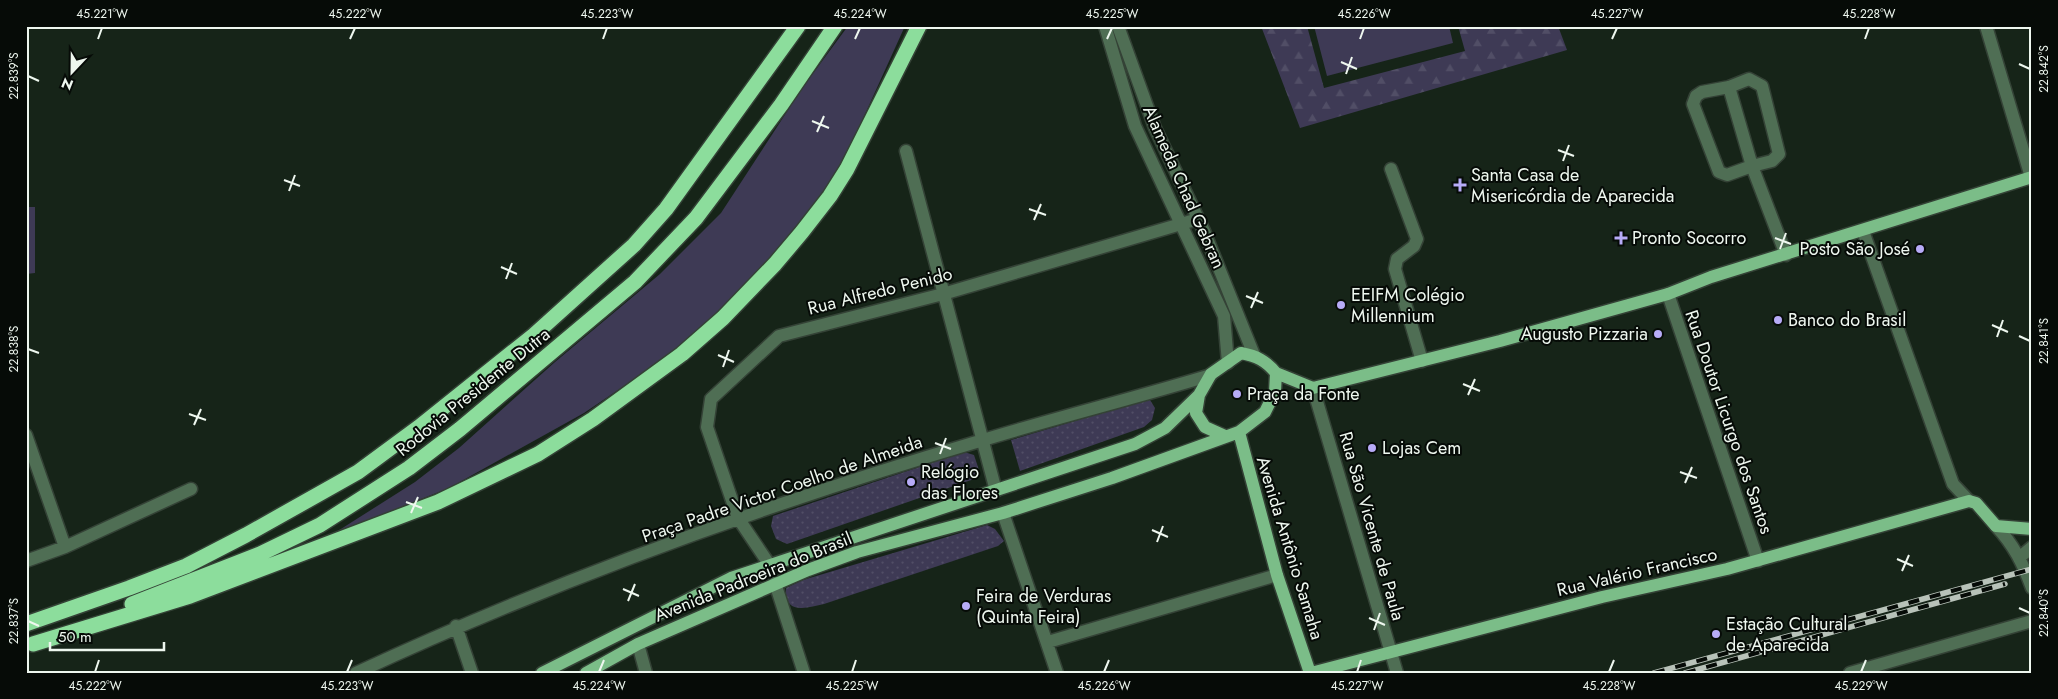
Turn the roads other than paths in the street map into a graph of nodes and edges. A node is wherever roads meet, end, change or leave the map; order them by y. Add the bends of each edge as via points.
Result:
1 (798, 26) edge
2 (835, 26) edge
3 (919, 26) edge
4 (1105, 26) edge
5 (1118, 26) edge
6 (1986, 26) edge
7 (1728, 87) junction
8 (1165, 148) junction
9 (906, 151) dead end
10 (1149, 156) junction
11 (1752, 166) junction
12 (1391, 169) dead end
13 (2031, 177) edge
14 (1198, 219) junction
15 (1181, 224) junction
16 (1863, 230) junction
17 (1786, 255) junction
18 (943, 294) junction
19 (1668, 294) junction
20 (1254, 355) junction
21 (1422, 361) junction
22 (1228, 363) junction
23 (1276, 373) junction
24 (1211, 375) junction
25 (1313, 388) junction
26 (1199, 395) junction
27 (1239, 432) junction
28 (26, 435) edge
29 (1225, 436) junction
30 (982, 440) junction
31 (1953, 484) junction
32 (191, 489) dead end
33 (996, 491) junction
34 (1969, 501) junction
35 (1949, 506) junction
36 (1003, 513) junction
37 (738, 518) junction
38 (1996, 526) junction
39 (2032, 530) edge
40 (65, 546) junction
41 (2032, 547) edge
42 (2020, 557) junction
43 (1758, 561) junction
44 (26, 562) edge
45 (769, 564) junction
46 (1277, 575) junction
47 (775, 583) junction
48 (2032, 588) edge
49 (2032, 621) edge
50 (26, 624) edge
51 (456, 626) junction
52 (1048, 642) junction
53 (638, 644) junction
54 (29, 645) edge
55 (1390, 652) junction
56 (356, 673) edge
57 (472, 673) edge
58 (542, 673) edge
59 (586, 673) edge
60 (646, 673) edge
61 (804, 673) edge
62 (1057, 673) edge
63 (1311, 673) edge
64 (1397, 673) edge
65 (1850, 673) edge

1 - 50 highway, Rodovia Presidente Dutra via 666,209 634,245 534,335 419,427 358,472 186,566
2 - 54 highway, Rodovia Presidente Dutra via 782,105 696,218 635,282 409,468 320,525 260,554
3 - 54 highway via 847,169 802,232 723,318 682,354 593,419 538,454 438,502 190,596
4 - 10 street, Alameda Chad Gebran via 1135,126
5 - 8 street, Alameda Chad Gebran
6 - 13 street
7 - 11 street
7 - 11 street via 1748,79 1762,86 1773,122 1779,154 1772,161
7 - 11 street via 1702,92 1693,104 1719,172 1726,175
8 - 10 street
8 - 14 street, Alameda Chad Gebran
9 - 18 street
10 - 15 street, Alameda Chad Gebran
11 - 17 street
12 - 21 street via 1418,239 1396,259 1395,269
13 - 16 main road
14 - 15 street, Rua Alfredo Penido
14 - 20 street, Alameda Chad Gebran
15 - 18 street, Rua Alfredo Penido
15 - 22 street, Alameda Chad Gebran via 1224,316
16 - 17 main road
16 - 31 street
17 - 19 main road via 1711,277
18 - 30 street
18 - 37 street, Rua Alfredo Penido via 779,336 711,399 707,427
19 - 21 main road
19 - 43 street, Rua Doutor Licurgo dos Santos
20 - 22 main road via 1241,353
20 - 23 main road via 1266,361
21 - 25 main road
22 - 24 main road
23 - 25 main road
23 - 27 main road via 1275,392 1265,412
24 - 26 main road
24 - 30 street, Praça Padre Victor Coelho de Almeida
25 - 55 street, Rua São Vicente de Paula
26 - 29 main road via 1196,413 1205,428
26 - 33 main road, Avenida Padroeira do Brasil via 1165,428 1135,444
27 - 29 main road
27 - 46 main road, Avenida Antônio Samaha
28 - 40 street
29 - 36 main road, Avenida Padroeira do Brasil via 1112,478
30 - 33 street
30 - 37 street, Praça Padre Victor Coelho de Almeida
31 - 34 street
31 - 35 street
32 - 40 street
33 - 36 main road
33 - 45 main road, Avenida Padroeira do Brasil
34 - 35 main road, Rua Valério Francisco
34 - 38 main road via 1976,504
35 - 43 main road, Rua Valério Francisco
36 - 47 main road, Avenida Padroeira do Brasil via 857,552
36 - 52 street
37 - 45 street, Rua Alfredo Penido
37 - 51 street, Praça Padre Victor Coelho de Almeida
38 - 39 main road
38 - 42 street
40 - 44 street
41 - 42 street
42 - 48 street
43 - 55 main road, Rua Valério Francisco via 1602,597
45 - 58 main road, Avenida Padroeira do Brasil via 701,592
46 - 52 street
46 - 63 main road, Avenida Antônio Samaha
47 - 53 main road, Avenida Padroeira do Brasil
47 - 61 street
49 - 65 street
51 - 56 street, Praça Padre Victor Coelho de Almeida
51 - 57 street
52 - 62 street
53 - 59 main road, Avenida Padroeira do Brasil
53 - 60 street
55 - 63 main road, Rua Valério Francisco
55 - 64 street, Rua São Vicente de Paula

